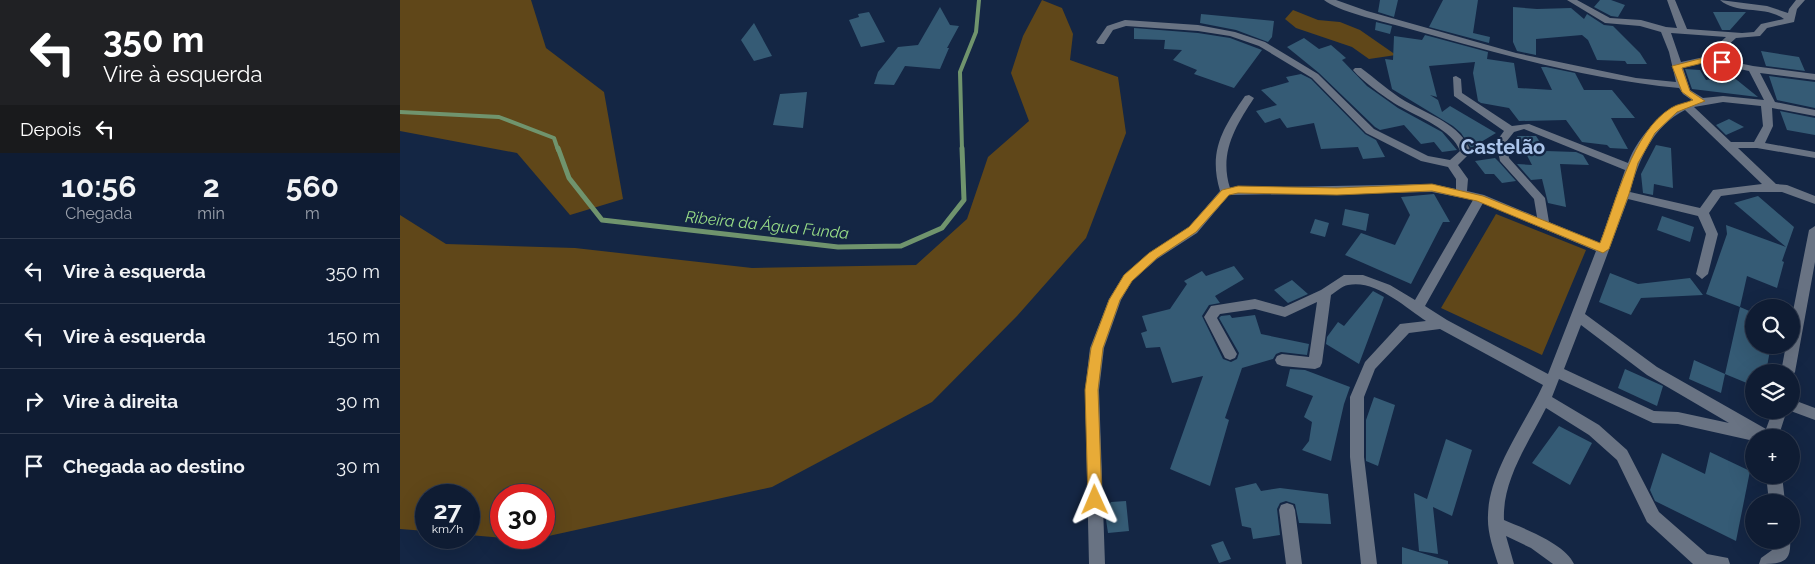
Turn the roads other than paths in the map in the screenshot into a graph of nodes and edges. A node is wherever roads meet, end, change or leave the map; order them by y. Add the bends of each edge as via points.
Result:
1 (1328, 0) edge
2 (1571, 0) edge
3 (1671, 0) edge
4 (1724, 0) edge
5 (1802, 0) edge
6 (1341, 2) edge
7 (1791, 20) junction
8 (1665, 30) junction
9 (1683, 32) junction
10 (1734, 35) junction
11 (1101, 42) dead end
12 (1707, 59) junction
13 (1677, 66) junction
14 (1753, 69) junction
15 (1358, 70) dead end
16 (1815, 77) edge
17 (1456, 79) dead end
18 (1682, 85) junction
19 (1249, 98) dead end
20 (1700, 101) junction
21 (1769, 104) junction
22 (1686, 105) junction
23 (1815, 113) edge
24 (1510, 130) junction
25 (1728, 145) junction
26 (1757, 145) junction
27 (1815, 155) edge
28 (1452, 164) junction
29 (1632, 169) junction
30 (1773, 188) junction
31 (1226, 192) junction
32 (1461, 193) junction
33 (1624, 194) junction
34 (1480, 198) junction
35 (1815, 200) edge
36 (1703, 213) junction
37 (1544, 224) junction
38 (1815, 230) edge
39 (1603, 249) junction
40 (1702, 274) dead end
41 (1325, 293) junction
42 (1418, 307) junction
43 (1577, 315) junction
44 (1442, 324) junction
45 (1230, 354) dead end
46 (1282, 360) dead end
47 (1790, 364) edge
48 (1553, 377) junction
49 (1544, 399) junction
50 (1800, 408) edge
51 (1815, 414) edge
52 (1752, 429) edge
53 (1745, 433) edge
54 (1286, 510) dead end
55 (1496, 524) junction
56 (1783, 549) edge
57 (1097, 564) edge
58 (1294, 564) edge
59 (1369, 564) edge
60 (1506, 564) edge
61 (1566, 564) edge
62 (1722, 564) edge
63 (1767, 564) edge

1 - 6 street
2 - 8 street via 1608,21 1641,23
3 - 9 street
4 - 7 street via 1745,7 1767,8
5 - 7 street via 1793,9
6 - 18 street via 1514,55 1636,81
7 - 10 street via 1764,26 1756,34
8 - 9 street
8 - 13 street
9 - 10 street
10 - 12 street
11 - 28 street via 1110,28 1125,23 1198,28 1262,44 1315,76 1370,131 1426,159
12 - 13 street
12 - 14 street
13 - 18 street
14 - 16 street
14 - 21 street
15 - 28 street via 1401,103 1431,118 1462,140 1466,152
17 - 24 street via 1457,94
18 - 20 street via 1686,92
19 - 31 street via 1226,132 1219,156 1220,178
20 - 21 street via 1740,100
20 - 22 street
21 - 23 street
21 - 26 street via 1767,134
22 - 25 street
22 - 29 street via 1674,110 1658,124
24 - 29 street via 1525,126
24 - 37 street via 1501,142 1504,159 1539,198
25 - 26 street
25 - 30 street
26 - 27 street
28 - 32 street via 1462,179
29 - 33 street
30 - 35 street via 1783,188
30 - 36 street via 1717,193
31 - 32 street via 1432,188
31 - 57 street via 1193,230 1153,256 1128,278 1114,300 1097,348 1092,390
32 - 34 street
33 - 36 street
33 - 39 street
34 - 37 street
34 - 42 street
36 - 40 street via 1712,234
37 - 39 street
38 - 47 street
39 - 43 street
41 - 42 street via 1344,280 1363,280 1386,288
41 - 45 street via 1286,312 1256,304 1216,310 1210,317
41 - 46 street via 1315,363
42 - 44 street
43 - 48 street
43 - 52 street via 1652,371
44 - 48 street
44 - 59 street via 1405,328 1370,366 1357,397 1357,458
48 - 49 street
48 - 53 street via 1653,417 1678,418
49 - 55 street via 1500,488
49 - 62 street via 1594,430 1622,455 1653,517 1703,562
50 - 51 street
54 - 58 street
55 - 60 street
55 - 61 street via 1537,542
56 - 63 street

